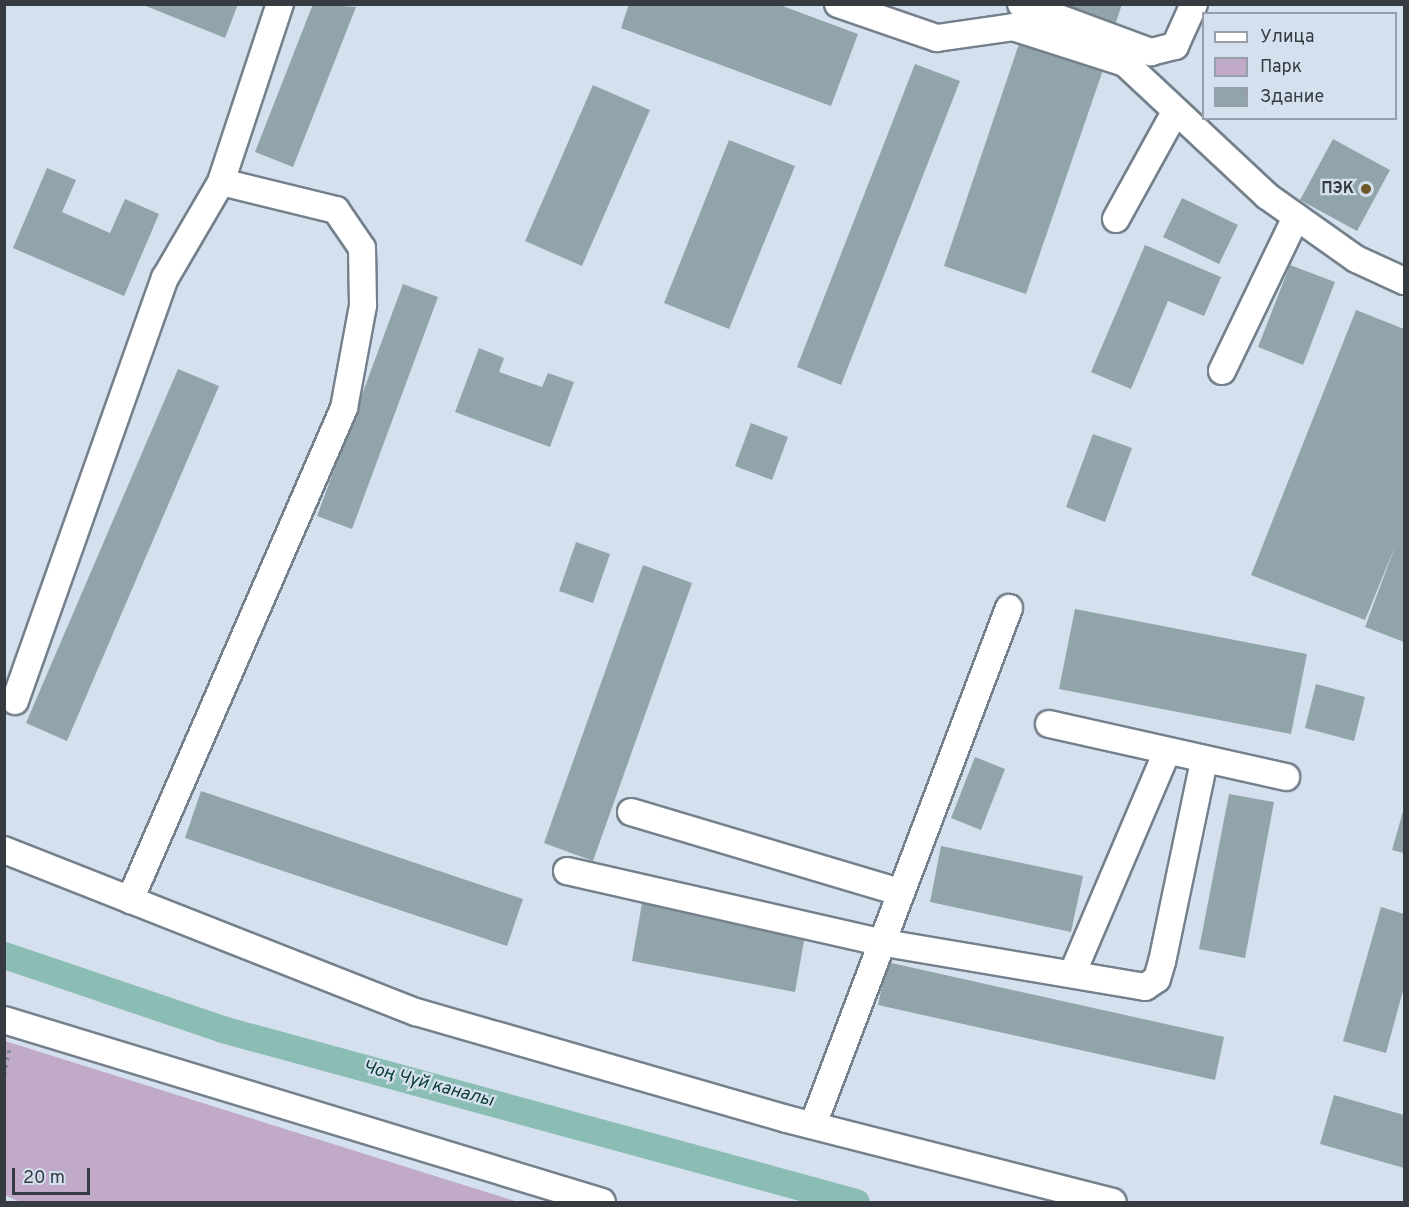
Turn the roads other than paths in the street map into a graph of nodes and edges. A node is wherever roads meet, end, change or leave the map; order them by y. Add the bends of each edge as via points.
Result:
1 (280, 4) edge
2 (838, 4) edge
3 (1021, 4) edge
4 (1194, 4) edge
5 (1175, 112) junction
6 (221, 182) junction
7 (1296, 217) junction
8 (1116, 219) dead end
9 (1404, 281) edge
10 (1222, 371) dead end
11 (1009, 608) dead end
12 (15, 701) dead end
13 (1049, 724) dead end
14 (1167, 752) junction
15 (1204, 760) junction
16 (1286, 777) dead end
17 (631, 812) dead end
18 (4, 850) edge
19 (567, 871) dead end
20 (899, 892) junction
21 (130, 900) junction
22 (879, 942) junction
23 (1073, 972) junction
24 (4, 1020) edge
25 (813, 1125) junction
26 (602, 1203) edge
27 (1113, 1203) edge

1 - 6 street
2 - 5 street via 937,38 1013,27 1125,63
3 - 4 street via 1151,52 1175,46
5 - 7 street
5 - 8 street
6 - 12 street via 165,278
6 - 21 street via 336,210 362,248 363,305 344,408
7 - 9 street via 1356,259
7 - 10 street
11 - 20 street
13 - 14 street
14 - 15 street
14 - 23 street
15 - 16 street
15 - 23 street via 1157,979 1145,987
17 - 20 street
18 - 21 street
19 - 22 street
20 - 22 street
21 - 25 street via 416,1012
22 - 23 street
22 - 25 street
24 - 26 street
25 - 27 street

